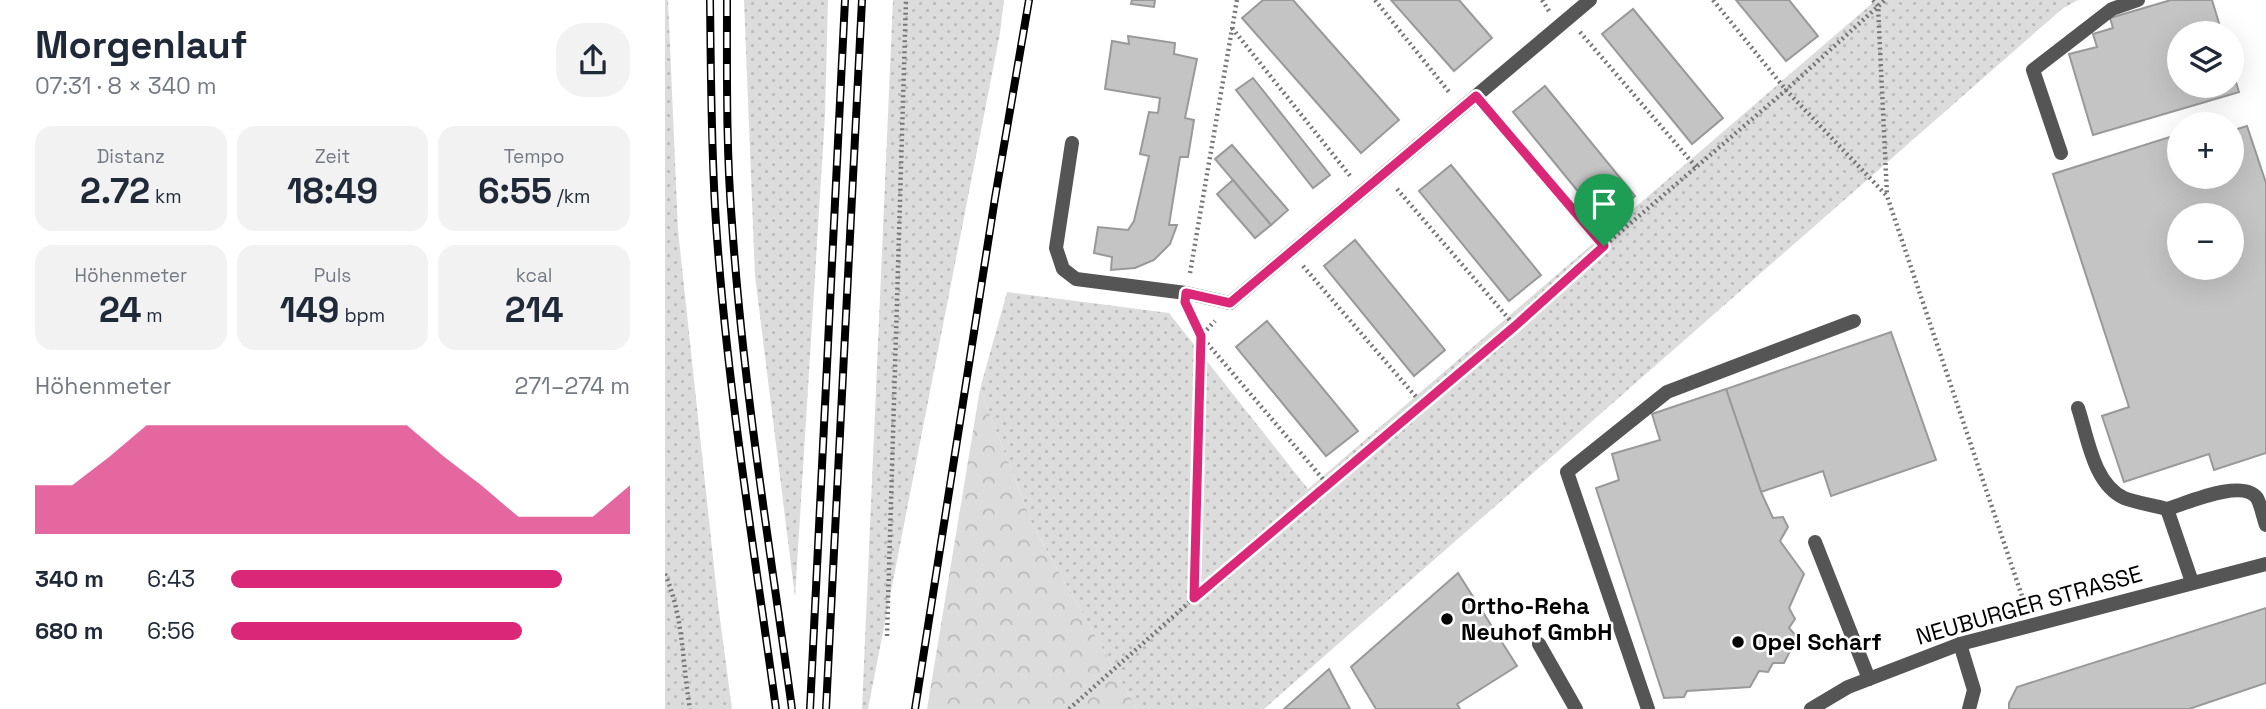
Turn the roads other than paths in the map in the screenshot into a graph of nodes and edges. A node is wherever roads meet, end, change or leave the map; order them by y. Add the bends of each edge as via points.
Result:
1 (1590, 0) edge
2 (2138, 0) edge
3 (1072, 143) dead end
4 (2061, 153) dead end
5 (1854, 321) dead end
6 (2078, 408) dead end
7 (2167, 509) junction
8 (2266, 525) edge
9 (1815, 542) dead end
10 (2266, 564) edge
11 (2192, 582) junction
12 (1539, 644) dead end
13 (1960, 644) junction
14 (1869, 679) junction
15 (1576, 709) edge
16 (1648, 709) edge
17 (1811, 709) edge
18 (1969, 709) edge

1 - 3 street via 1230,303 1076,279 1063,269 1057,233
2 - 4 street via 2112,9 2033,70
5 - 16 street via 1667,392 1567,472
6 - 7 street via 2106,484 2124,498
7 - 8 street via 2233,489 2247,490 2257,498
7 - 11 street
9 - 14 street
10 - 11 street, NEUBURGER STRASSE
11 - 13 street, NEUBURGER STRASSE
12 - 15 street
13 - 14 street, NEUBURGER STRASSE
13 - 18 street via 1973,690
14 - 17 street, NEUBURGER STRASSE

